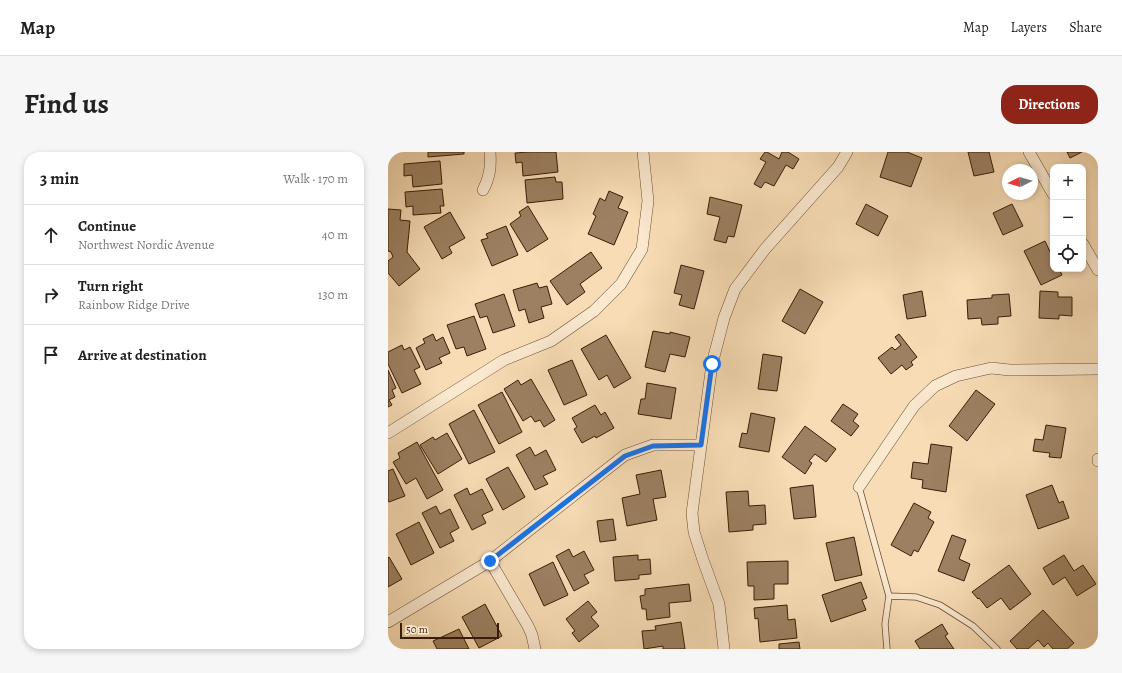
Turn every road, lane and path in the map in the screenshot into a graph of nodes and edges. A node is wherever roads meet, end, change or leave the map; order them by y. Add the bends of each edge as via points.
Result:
1 (490, 152) edge
2 (643, 152) edge
3 (847, 152) edge
4 (1029, 152) edge
5 (1050, 189) edge
6 (484, 190) dead end
7 (1086, 249) edge
8 (1098, 270) edge
9 (1098, 369) edge
10 (388, 433) edge
11 (701, 445) junction
12 (859, 487) joint
13 (490, 561) junction
14 (889, 596) junction
15 (388, 622) edge
16 (535, 649) edge
17 (724, 649) edge
18 (887, 649) edge
19 (997, 649) edge

1 - 6 street via 491,163
2 - 10 street via 648,201 642,249 621,284 594,311 552,341 504,360
3 - 11 street via 838,167 765,249 735,289 724,318 712,364
4 - 5 street
7 - 8 street
9 - 12 street via 991,368 956,376 935,386 914,406
11 - 13 street via 653,446 625,456
11 - 17 street via 692,513 694,532 719,604
12 - 14 lane
13 - 15 street
13 - 16 street via 528,626
14 - 18 lane via 885,624
14 - 19 lane via 916,598 940,605 973,626

